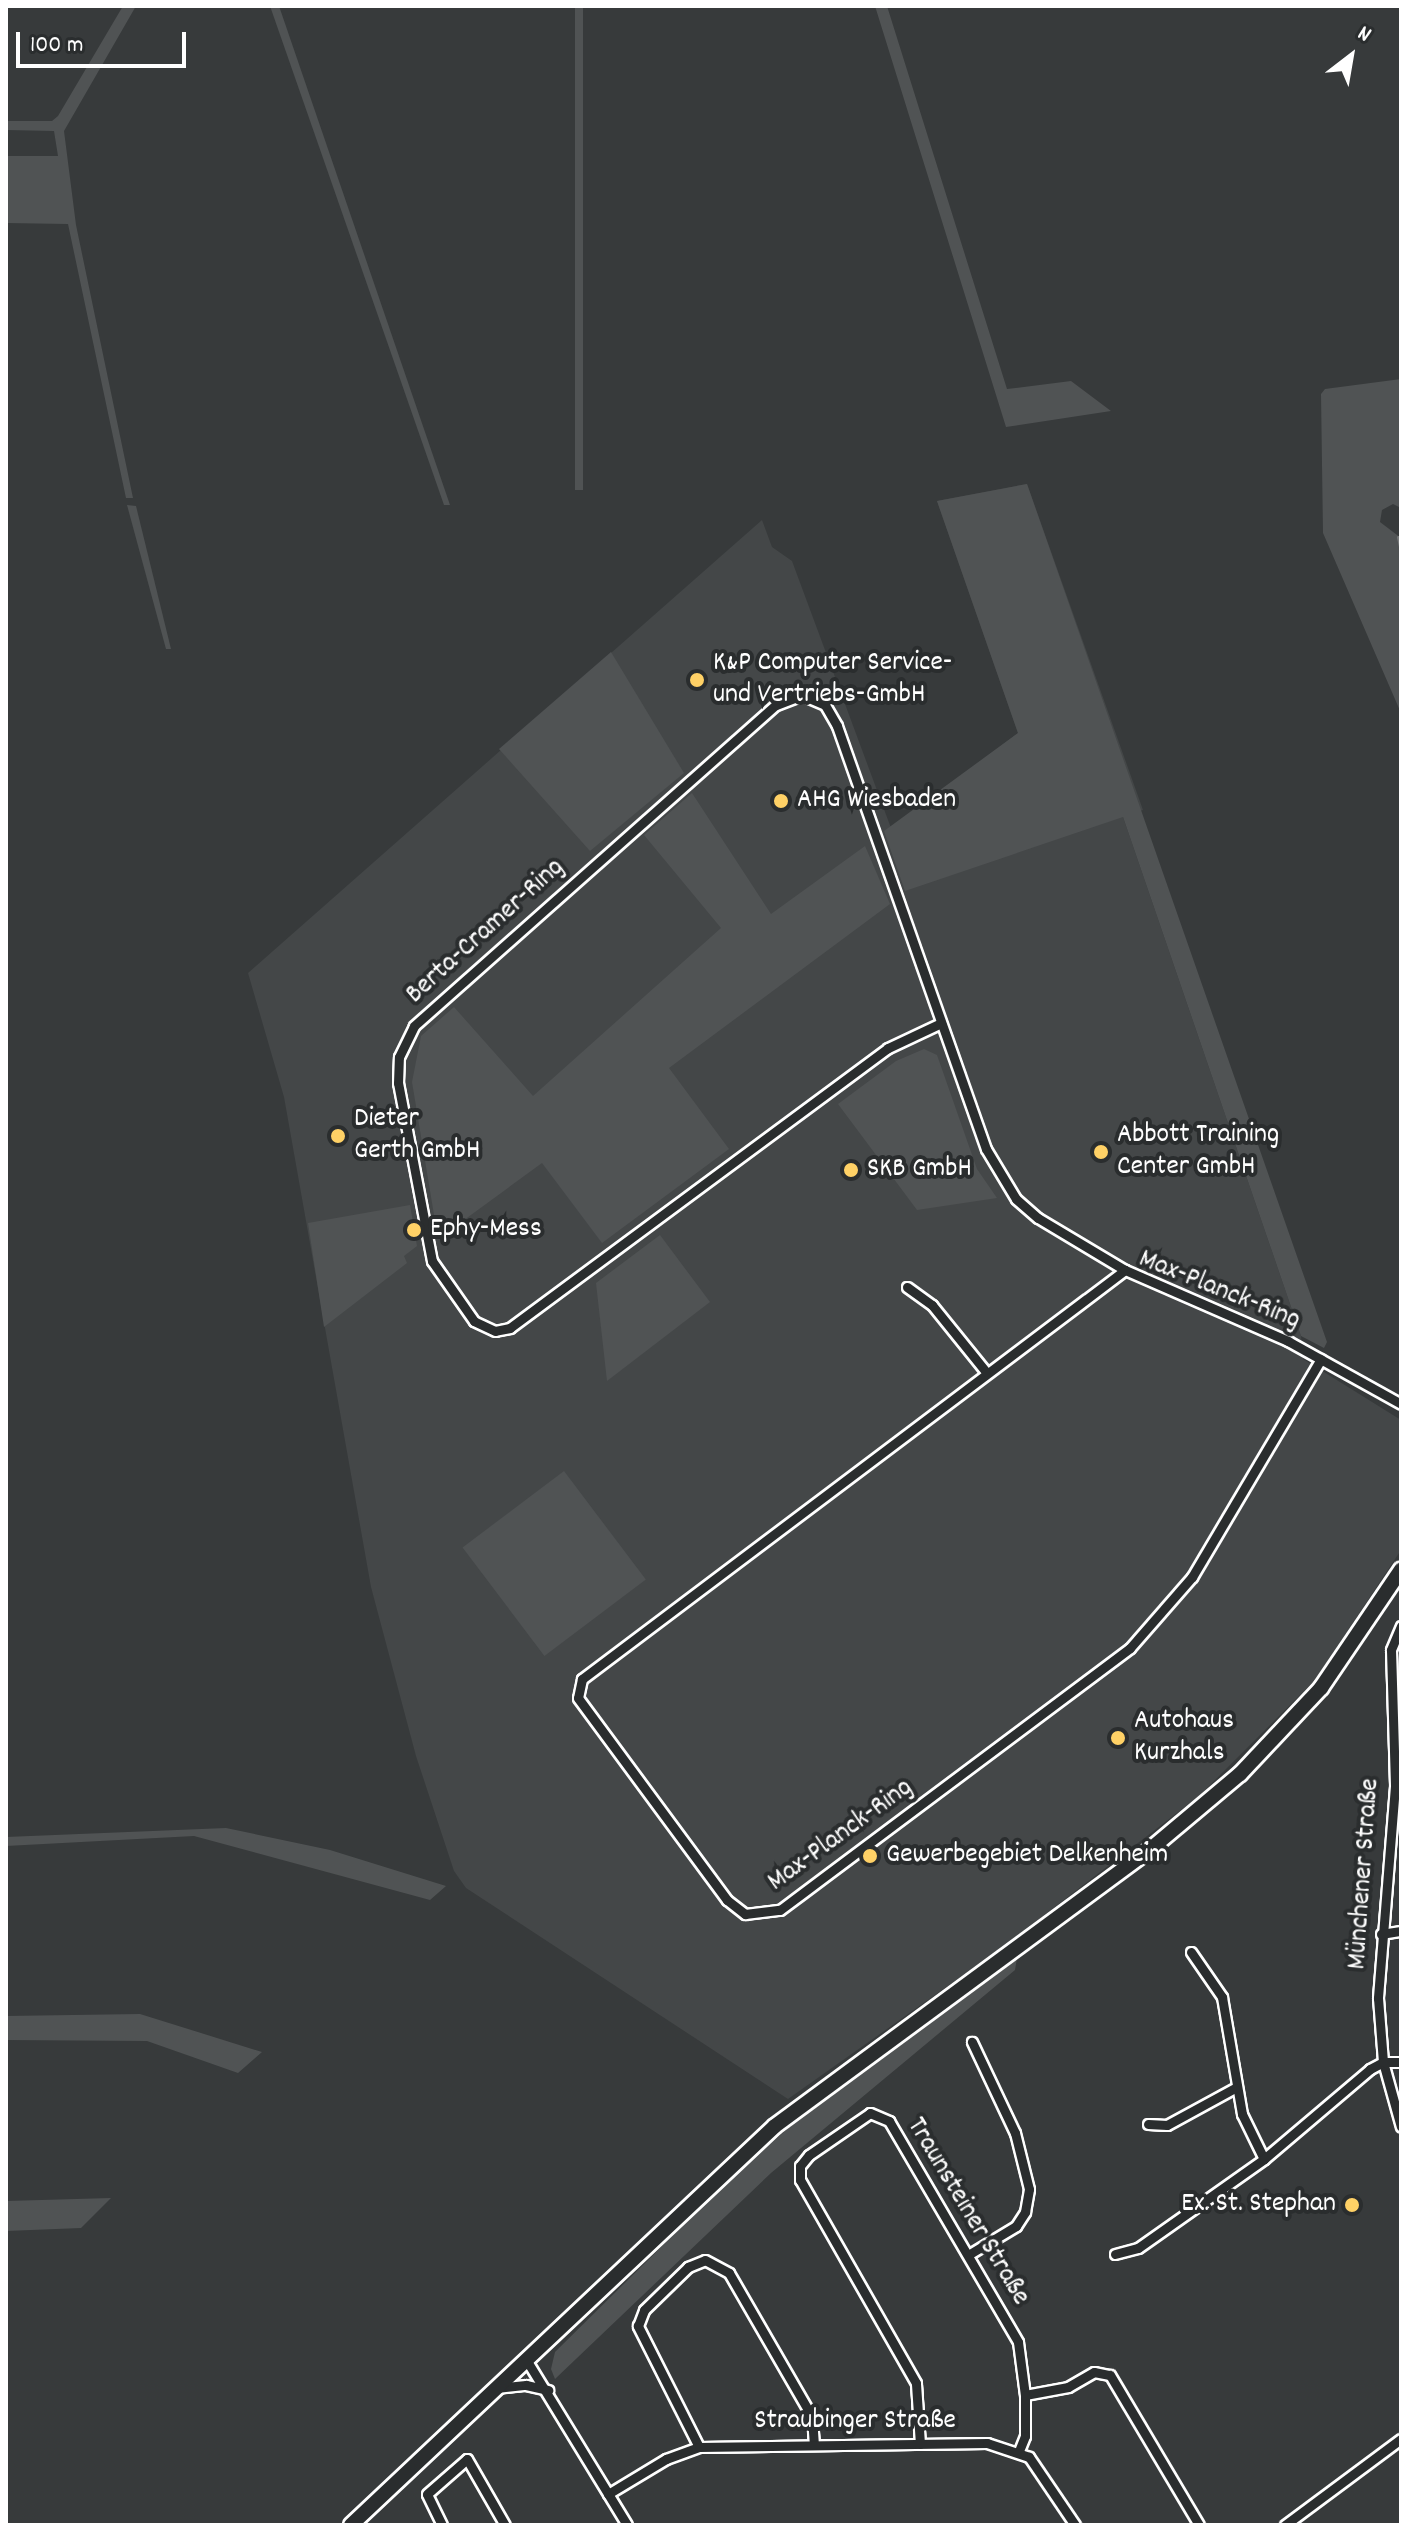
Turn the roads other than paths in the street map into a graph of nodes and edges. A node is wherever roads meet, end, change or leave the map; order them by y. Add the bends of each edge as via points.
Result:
1 (941, 1023) junction
2 (1125, 1270) junction
3 (907, 1287) dead end
4 (1321, 1359) junction
5 (986, 1372) junction
6 (1400, 1403) edge
7 (1401, 1570) edge
8 (1401, 1626) edge
9 (1398, 1759) edge
10 (1401, 1931) edge
11 (1381, 1934) junction
12 (1191, 1952) dead end
13 (972, 2042) dead end
14 (1383, 2062) junction
15 (1401, 2062) edge
16 (1235, 2088) junction
17 (1148, 2124) dead end
18 (1401, 2127) edge
19 (1264, 2159) junction
20 (1115, 2254) dead end
21 (968, 2255) junction
22 (527, 2361) junction
23 (496, 2388) junction
24 (548, 2390) junction
25 (1025, 2395) junction
26 (1401, 2439) edge
27 (814, 2444) junction
28 (920, 2444) junction
29 (699, 2447) junction
30 (1019, 2451) junction
31 (608, 2494) junction
32 (351, 2525) edge
33 (442, 2525) edge
34 (505, 2525) edge
35 (627, 2525) edge
36 (1075, 2525) edge
37 (1199, 2525) edge
38 (1285, 2525) edge

1 - 1 street, Berta-Cramer-Ring via 837,726 818,700 789,696 414,1026 399,1057 398,1083 432,1261 474,1321 495,1331 510,1328 888,1048
1 - 2 street, Berta-Cramer-Ring via 1004,1184 1038,1218
2 - 4 street, Max-Planck-Ring
2 - 5 street, Max-Planck-Ring
3 - 5 street via 932,1305
4 - 5 street, Max-Planck-Ring via 1198,1568 1130,1648 780,1910 745,1914 727,1900 578,1698 579,1685 589,1672
4 - 6 street, Max-Planck-Ring
7 - 22 main road via 1321,1688 1222,1791 775,2126
8 - 9 street, Münchener Straße via 1391,1650
9 - 11 street, Münchener Straße
10 - 11 street
11 - 14 street, Münchener Straße
12 - 16 street via 1222,1997
13 - 21 street via 1015,2133 1029,2189 1016,2226
14 - 15 street
14 - 18 street, Münchener Straße
14 - 19 street
16 - 17 street via 1167,2125
16 - 19 street via 1248,2131
19 - 20 street via 1138,2248
21 - 25 street, Traunsteiner Straße via 1018,2342
21 - 28 street, Traunsteiner Straße via 884,2116 863,2115 803,2161 800,2180 916,2383
22 - 23 main road
22 - 24 street
23 - 24 street via 526,2385
23 - 32 main road
24 - 31 street
25 - 30 street, Traunsteiner Straße via 1025,2436
25 - 37 street via 1068,2387 1094,2372 1110,2375
26 - 38 street
27 - 28 street, Straubinger Straße
27 - 29 street, Straubinger Straße
27 - 29 street via 812,2417 729,2273 705,2260 688,2267 644,2310 638,2326
28 - 30 street, Straubinger Straße via 987,2443
29 - 31 street, Straubinger Straße via 666,2459
30 - 36 street via 1041,2469
31 - 35 street
33 - 34 street via 427,2494 467,2459

